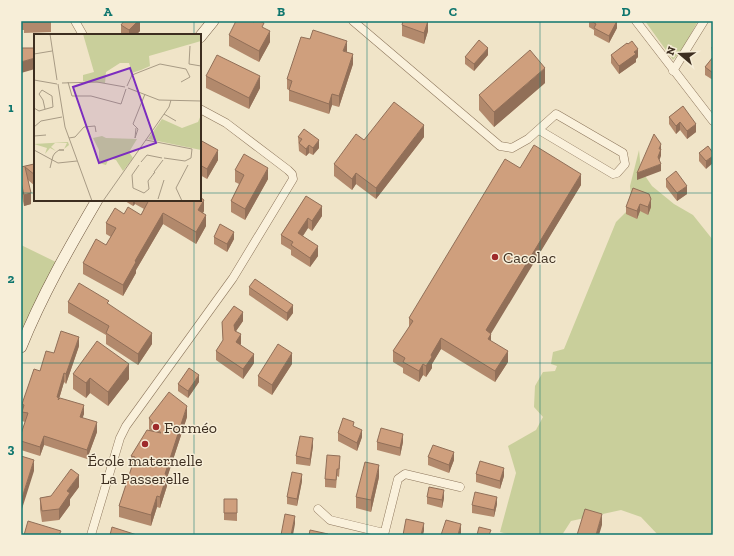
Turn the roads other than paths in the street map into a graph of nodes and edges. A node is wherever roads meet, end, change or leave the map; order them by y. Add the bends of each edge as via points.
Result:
1 (75, 21) edge
2 (213, 21) edge
3 (353, 21) edge
4 (636, 21) edge
5 (704, 21) edge
6 (82, 34) edge
7 (201, 36) edge
8 (673, 71) junction
9 (201, 110) edge
10 (713, 121) edge
11 (539, 130) junction
12 (97, 201) edge
13 (21, 347) edge
14 (460, 487) dead end
15 (318, 509) dead end
16 (384, 534) edge
17 (91, 535) edge

1 - 6 street
2 - 7 street
3 - 11 street via 500,146 512,148
4 - 8 street
5 - 8 street
8 - 10 street
9 - 17 street via 226,123 288,170 293,179 233,278 126,426 120,438
11 - 11 street via 556,114 623,153 625,164 613,174
12 - 13 street via 56,270
14 - 16 street via 405,474 398,479
15 - 16 street via 330,520

